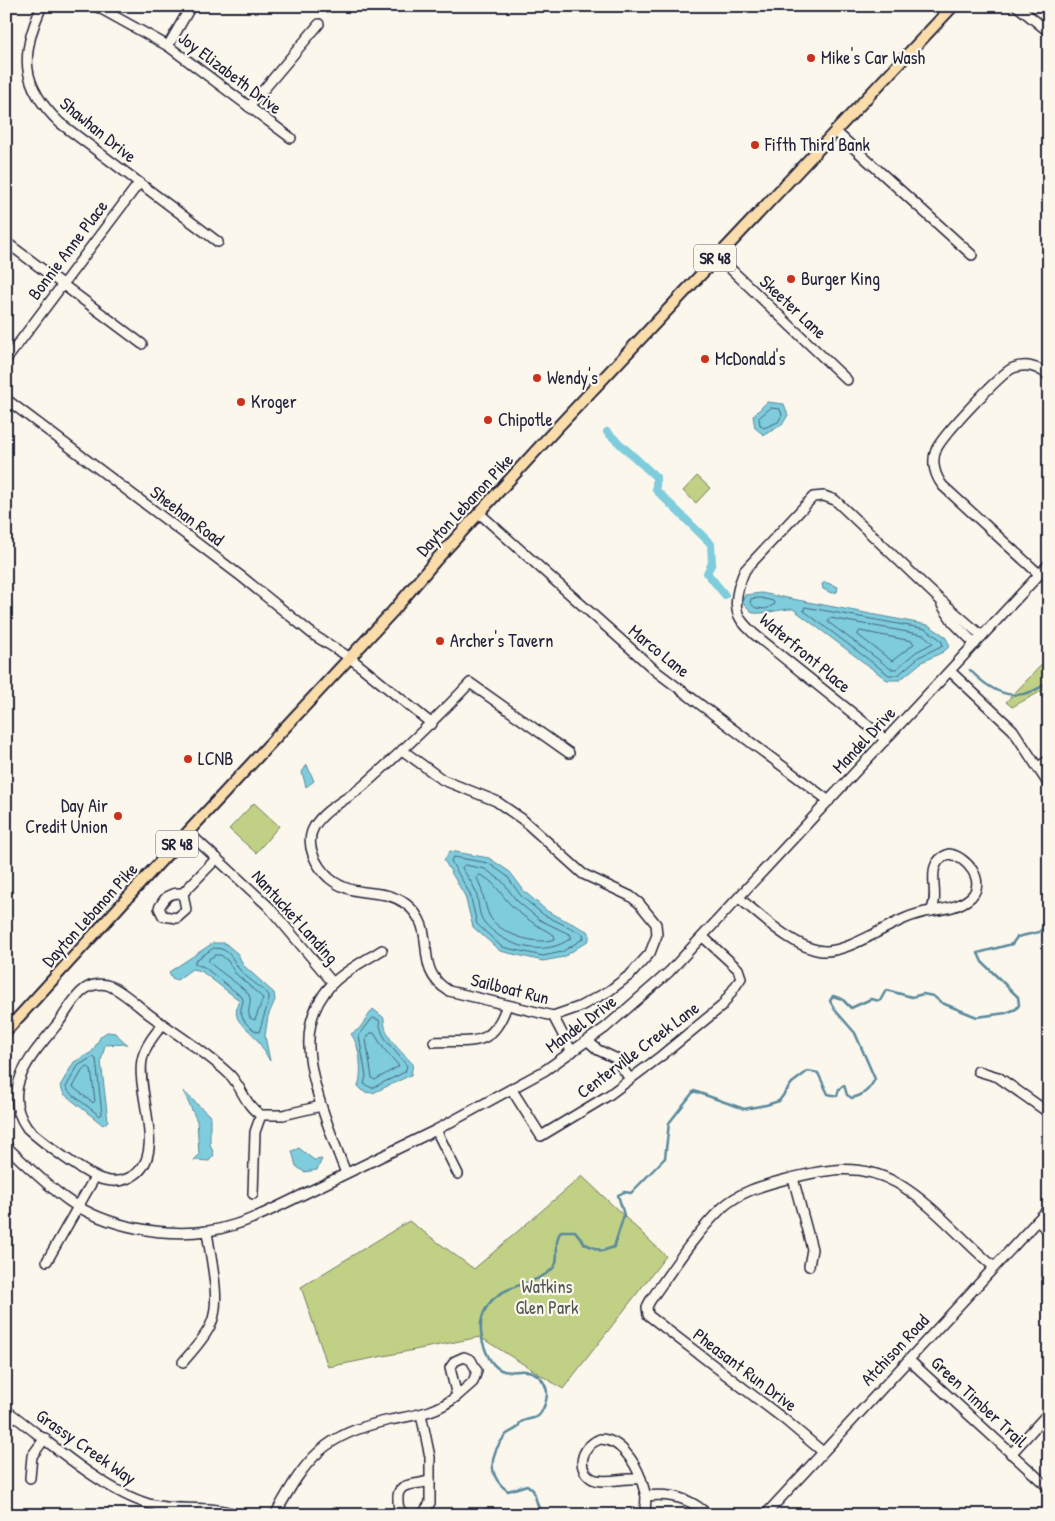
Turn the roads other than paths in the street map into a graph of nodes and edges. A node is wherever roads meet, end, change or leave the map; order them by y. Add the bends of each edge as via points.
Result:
1 (42, 6) edge
2 (96, 6) edge
3 (191, 6) edge
4 (953, 6) edge
5 (1017, 6) edge
6 (319, 24) dead end
7 (1049, 32) edge
8 (168, 46) junction
9 (250, 107) junction
10 (835, 131) junction
11 (291, 138) dead end
12 (139, 183) junction
13 (6, 242) edge
14 (218, 242) dead end
15 (972, 255) dead end
16 (717, 256) junction
17 (62, 284) junction
18 (142, 344) dead end
19 (6, 360) edge
20 (1049, 376) edge
21 (847, 380) dead end
22 (6, 399) edge
23 (479, 513) junction
24 (1049, 564) edge
25 (1039, 574) junction
26 (938, 598) junction
27 (982, 636) junction
28 (975, 644) junction
29 (349, 658) junction
30 (950, 671) junction
31 (432, 724) junction
32 (886, 740) junction
33 (402, 750) junction
34 (569, 753) dead end
35 (1049, 760) edge
36 (1038, 767) junction
37 (1049, 785) edge
38 (829, 801) junction
39 (188, 832) junction
40 (217, 858) junction
41 (183, 893) dead end
42 (739, 898) junction
43 (931, 911) junction
44 (703, 938) junction
45 (382, 950) dead end
46 (333, 983) junction
47 (507, 1004) junction
48 (553, 1016) junction
49 (162, 1024) junction
50 (6, 1031) edge
51 (588, 1040) junction
52 (434, 1042) dead end
53 (572, 1052) junction
54 (978, 1071) dead end
55 (630, 1079) junction
56 (512, 1090) junction
57 (321, 1106) junction
58 (1049, 1113) edge
59 (260, 1115) junction
60 (436, 1130) junction
61 (6, 1146) edge
62 (346, 1173) junction
63 (458, 1174) dead end
64 (95, 1177) junction
65 (793, 1178) junction
66 (253, 1194) dead end
67 (79, 1207) junction
68 (1049, 1208) edge
69 (1037, 1220) junction
70 (206, 1231) junction
71 (1049, 1232) edge
72 (48, 1261) dead end
73 (809, 1266) dead end
74 (994, 1267) junction
75 (909, 1360) junction
76 (183, 1362) dead end
77 (457, 1396) dead end
78 (6, 1410) edge
79 (1049, 1412) edge
80 (421, 1414) junction
81 (45, 1438) junction
82 (823, 1452) junction
83 (1012, 1454) junction
84 (30, 1478) dead end
85 (641, 1479) junction
86 (430, 1480) junction
87 (1049, 1488) edge
88 (646, 1496) junction
89 (161, 1511) edge
90 (239, 1515) edge
91 (275, 1515) edge
92 (405, 1515) edge
93 (422, 1515) edge
94 (645, 1515) edge
95 (708, 1515) edge
96 (765, 1515) edge

1 - 12 street, Shawhan Drive via 26,54 28,77 36,95 60,123
2 - 8 street, Joy Elizabeth Drive
3 - 8 street
4 - 10 main road, Dayton Lebanon Pike / SR 48
5 - 7 street
6 - 9 street
8 - 9 street, Joy Elizabeth Drive
9 - 11 street, Joy Elizabeth Drive
10 - 15 street
10 - 16 main road, Dayton Lebanon Pike / SR 48
12 - 14 street, Shawhan Drive
12 - 17 street, Bonnie Anne Place
13 - 17 street
16 - 21 street, Skeeter Lane
16 - 23 main road, Dayton Lebanon Pike / SR 48
17 - 18 street
17 - 19 street, Bonnie Anne Place
20 - 25 street via 1032,366 1020,366 1006,372 939,443 934,459 936,475 944,486
22 - 29 street, Sheehan Road via 315,636
23 - 29 main road, Dayton Lebanon Pike / SR 48
23 - 38 street, Marco Lane via 657,672
24 - 25 street, Mandel Drive
25 - 27 street, Mandel Drive
26 - 27 street, Waterfront Place
26 - 28 street, Waterfront Place via 953,622
26 - 32 street, Waterfront Place via 855,517 835,500 824,496 813,497 744,570 739,582 736,600 739,617 754,634
27 - 28 street, Mandel Drive
28 - 30 street, Mandel Drive
29 - 31 street, Sheehan Road
29 - 39 main road, Dayton Lebanon Pike / SR 48
30 - 32 street, Mandel Drive
30 - 36 street via 1013,730
31 - 33 street, Sailboat Run
31 - 34 street, Sailboat Run via 470,683
32 - 38 street, Mandel Drive
33 - 47 street, Sailboat Run via 314,827 310,840 312,854 318,867 340,886 354,892 392,896 417,915 424,929 427,963 438,984 449,991
33 - 48 street, Sailboat Run via 443,780 496,801 522,819 583,874 630,896 656,924 657,935 650,953 631,974 610,991 579,1008
35 - 36 street
36 - 37 street
38 - 42 street, Mandel Drive
39 - 40 street, Nantucket Landing
39 - 50 main road, Dayton Lebanon Pike / SR 48
40 - 41 street
40 - 46 street, Nantucket Landing via 268,906
42 - 43 street via 789,937 808,948 822,950 850,945 900,920
42 - 44 street, Mandel Drive
43 - 43 street via 957,906 973,894 976,885 974,873 959,857 948,854 935,863 935,901
44 - 51 street, Mandel Drive via 669,972
44 - 55 street, Centerville Creek Lane via 738,969 741,978 722,1006
45 - 46 street
46 - 57 street via 315,1010 308,1033 310,1066
47 - 48 street, Sailboat Run
47 - 52 street via 501,1022 482,1040
48 - 53 street
49 - 59 street via 228,1073 247,1103
49 - 64 street via 146,1049 141,1064 149,1135 145,1163 136,1174 122,1181
49 - 64 street via 110,986 90,986 78,995 17,1072 11,1099 18,1119 41,1140
51 - 53 street, Mandel Drive
51 - 55 street via 598,1050 615,1058
53 - 56 street, Mandel Drive
54 - 58 street via 998,1077
55 - 56 street, Centerville Creek Lane via 542,1136
56 - 60 street, Mandel Drive
57 - 59 street via 283,1115
57 - 62 street
59 - 66 street via 255,1132
60 - 62 street, Mandel Drive
60 - 63 street
61 - 67 street, Mandel Drive via 46,1183
62 - 70 street, Mandel Drive via 250,1220
64 - 67 street
65 - 73 street via 812,1249
65 - 74 street via 827,1169 883,1176 917,1197
65 - 82 street, Pheasant Run Drive via 752,1190 722,1208 694,1240 647,1307 648,1315
67 - 70 street, Mandel Drive via 144,1229
67 - 72 street
68 - 69 street, Atchison Road
69 - 71 street
69 - 74 street, Atchison Road
70 - 76 street via 216,1296 215,1315 208,1331
74 - 75 street, Atchison Road
75 - 82 street, Atchison Road
75 - 83 street, Green Timber Trail
77 - 80 street via 438,1409
78 - 81 street, Grassy Creek Way
79 - 83 street
80 - 86 street via 430,1457
80 - 91 street via 359,1427 332,1441 300,1471
81 - 84 street via 32,1456
81 - 89 street, Grassy Creek Way via 120,1493
82 - 96 street, Atchison Road
83 - 87 street, Green Timber Trail
85 - 85 street via 630,1459 611,1440 600,1439 584,1450 582,1462 591,1478 602,1482
85 - 88 street
86 - 92 street via 408,1484 401,1490 398,1507
86 - 93 street via 430,1503
88 - 94 street
88 - 95 street via 660,1494 684,1499
89 - 90 street, Grassy Creek Way via 208,1507

